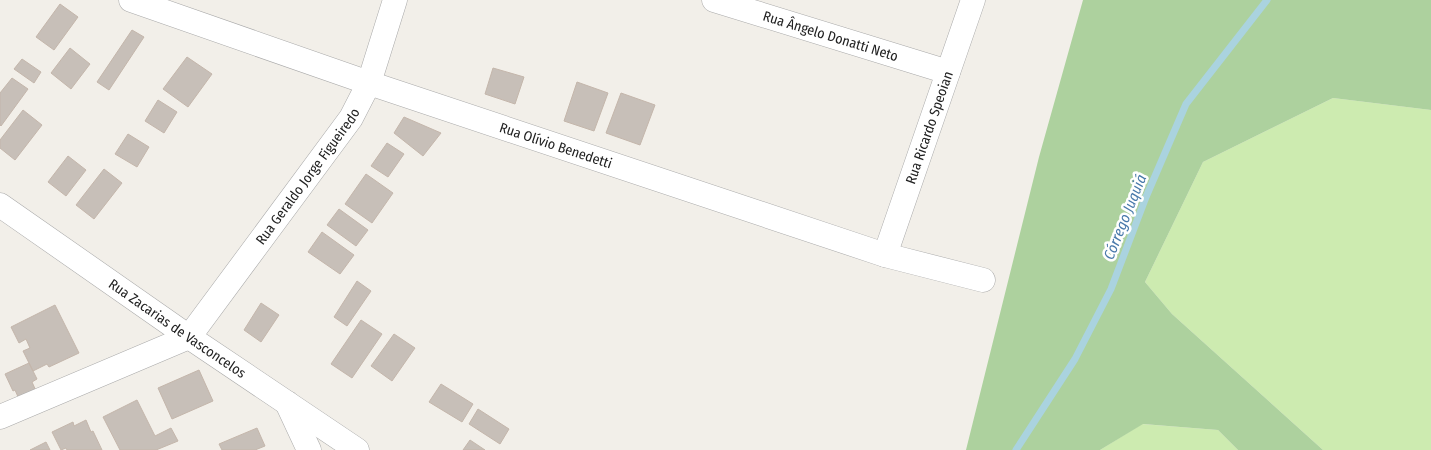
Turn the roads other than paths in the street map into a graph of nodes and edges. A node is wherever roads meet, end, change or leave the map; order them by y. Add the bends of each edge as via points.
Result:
1 (131, 0) edge
2 (395, 0) edge
3 (714, 0) edge
4 (973, 0) edge
5 (948, 72) junction
6 (369, 83) junction
7 (0, 205) edge
8 (885, 255) junction
9 (983, 280) dead end
10 (189, 337) junction
11 (287, 402) junction
12 (0, 417) edge
13 (309, 450) edge
14 (357, 450) edge

1 - 6 street, Rua Olívio Benedetti
2 - 6 street, Rua Geraldo Jorge Figueiredo
3 - 5 street, Rua Ângelo Donatti Neto
4 - 5 street, Rua Ricardo Speoian
5 - 8 street, Rua Ricardo Speoian
6 - 8 street, Rua Olívio Benedetti
6 - 10 street, Rua Geraldo Jorge Figueiredo via 350,118
7 - 10 street, Rua Zacarias de Vasconcelos
8 - 9 street, Rua Olívio Benedetti
10 - 11 street, Rua Zacarias de Vasconcelos
10 - 12 street
11 - 13 street
11 - 14 street, Rua Zacarias de Vasconcelos

